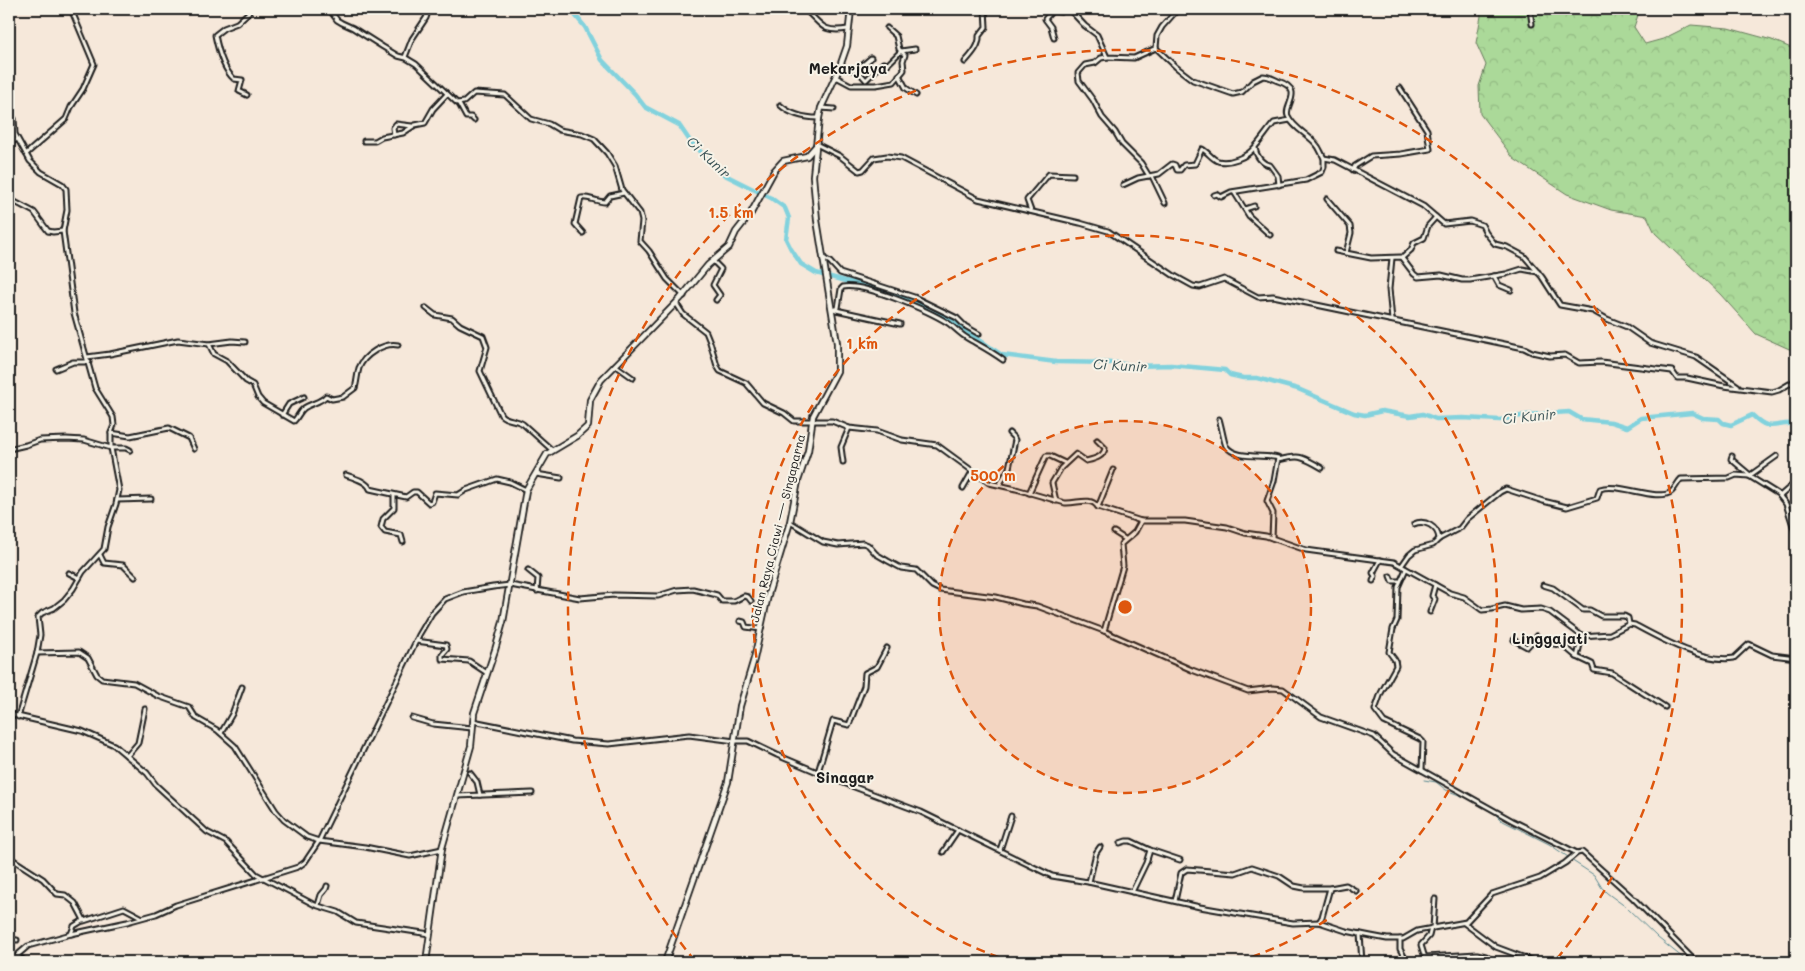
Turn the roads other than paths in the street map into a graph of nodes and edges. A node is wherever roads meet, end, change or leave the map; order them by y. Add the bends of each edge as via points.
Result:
1 (71, 9) edge
2 (248, 9) edge
3 (329, 9) edge
4 (429, 9) edge
5 (804, 9) edge
6 (833, 9) edge
7 (840, 9) edge
8 (850, 9) edge
9 (985, 9) edge
10 (1065, 9) edge
11 (1069, 9) edge
12 (1178, 9) edge
13 (1530, 9) edge
14 (1532, 24) dead end
15 (887, 28) dead end
16 (848, 29) junction
17 (1054, 38) dead end
18 (1156, 48) junction
19 (915, 49) dead end
20 (902, 51) junction
21 (1107, 56) junction
22 (404, 57) junction
23 (871, 58) dead end
24 (964, 62) dead end
25 (839, 69) junction
26 (857, 70) junction
27 (899, 76) junction
28 (836, 77) junction
29 (1400, 88) dead end
30 (447, 94) junction
31 (247, 95) dead end
32 (916, 95) dead end
33 (459, 104) junction
34 (780, 105) dead end
35 (821, 108) junction
36 (834, 109) dead end
37 (9, 115) edge
38 (818, 118) junction
39 (474, 120) dead end
40 (1290, 120) junction
41 (413, 126) junction
42 (394, 135) junction
43 (17, 138) junction
44 (364, 141) dead end
45 (9, 144) edge
46 (815, 145) junction
47 (1255, 148) junction
48 (26, 154) junction
49 (1324, 158) junction
50 (1353, 170) junction
51 (1073, 175) dead end
52 (1150, 176) junction
53 (1279, 184) junction
54 (1122, 185) dead end
55 (1234, 192) junction
56 (624, 193) junction
57 (9, 195) edge
58 (1214, 195) dead end
59 (1327, 199) dead end
60 (1165, 203) dead end
61 (1254, 206) dead end
62 (1245, 209) junction
63 (1031, 212) junction
64 (1436, 217) junction
65 (63, 231) junction
66 (583, 233) dead end
67 (1270, 235) dead end
68 (1336, 251) dead end
69 (1346, 254) junction
70 (1392, 258) junction
71 (1402, 258) junction
72 (712, 261) junction
73 (825, 261) junction
74 (1533, 266) junction
75 (1527, 270) junction
76 (1538, 272) junction
77 (1494, 276) junction
78 (1511, 290) dead end
79 (684, 296) junction
80 (716, 300) dead end
81 (676, 303) junction
82 (426, 308) dead end
83 (834, 310) junction
84 (1392, 320) junction
85 (900, 324) dead end
86 (979, 334) dead end
87 (245, 342) dead end
88 (209, 344) junction
89 (398, 345) dead end
90 (87, 357) junction
91 (1003, 360) dead end
92 (89, 362) junction
93 (615, 366) junction
94 (56, 369) dead end
95 (633, 378) dead end
96 (1796, 380) edge
97 (1740, 387) junction
98 (304, 397) dead end
99 (282, 415) junction
100 (1219, 419) dead end
101 (813, 421) junction
102 (848, 428) junction
103 (111, 433) junction
104 (1009, 433) dead end
105 (1097, 440) dead end
106 (111, 448) junction
107 (9, 449) edge
108 (194, 449) dead end
109 (130, 450) dead end
110 (552, 450) junction
111 (1732, 456) dead end
112 (1777, 456) dead end
113 (1278, 460) junction
114 (843, 462) dead end
115 (1065, 463) junction
116 (1322, 468) dead end
117 (1113, 470) dead end
118 (972, 472) junction
119 (535, 474) junction
120 (346, 475) dead end
121 (1750, 476) junction
122 (561, 478) dead end
123 (1796, 482) edge
124 (1000, 485) junction
125 (963, 488) dead end
126 (526, 490) junction
127 (1029, 493) junction
128 (394, 495) junction
129 (1780, 496) junction
130 (151, 499) dead end
131 (118, 500) junction
132 (1056, 501) junction
133 (1098, 507) junction
134 (1141, 521) junction
135 (790, 522) junction
136 (1414, 524) dead end
137 (1114, 532) dead end
138 (1796, 535) edge
139 (1272, 538) junction
140 (1125, 539) junction
141 (1439, 539) junction
142 (403, 542) dead end
143 (100, 555) junction
144 (1380, 560) junction
145 (1402, 565) junction
146 (1406, 569) junction
147 (528, 570) dead end
148 (69, 573) dead end
149 (1390, 576) dead end
150 (135, 577) dead end
151 (79, 578) junction
152 (1373, 581) dead end
153 (1399, 581) junction
154 (510, 585) junction
155 (1435, 585) junction
156 (1543, 585) dead end
157 (537, 591) junction
158 (751, 601) dead end
159 (1430, 612) dead end
160 (740, 621) dead end
161 (1629, 624) junction
162 (761, 629) junction
163 (1104, 631) junction
164 (1582, 636) junction
165 (1514, 640) dead end
166 (416, 641) junction
167 (887, 648) dead end
168 (37, 653) junction
169 (1577, 657) junction
170 (1796, 658) edge
171 (488, 673) junction
172 (242, 687) dead end
173 (1665, 707) dead end
174 (145, 709) dead end
175 (9, 714) edge
176 (18, 717) junction
177 (412, 718) dead end
178 (473, 721) junction
179 (472, 728) junction
180 (221, 733) junction
181 (735, 741) junction
182 (127, 756) junction
183 (1422, 770) junction
184 (818, 772) junction
185 (470, 773) dead end
186 (532, 793) dead end
187 (480, 795) junction
188 (457, 796) junction
189 (1011, 816) dead end
190 (958, 830) junction
191 (319, 841) junction
192 (1120, 843) dead end
193 (1100, 847) dead end
194 (442, 848) junction
195 (1000, 850) junction
196 (1150, 850) junction
197 (943, 852) dead end
198 (1576, 854) junction
199 (9, 857) edge
200 (1180, 860) dead end
201 (265, 878) junction
202 (1089, 882) junction
203 (327, 886) dead end
204 (1330, 888) junction
205 (1356, 890) dead end
206 (1132, 892) junction
207 (1435, 899) dead end
208 (1175, 902) junction
209 (318, 906) junction
210 (142, 917) junction
211 (84, 921) junction
212 (1320, 922) junction
213 (1464, 923) junction
214 (1432, 928) junction
215 (71, 934) junction
216 (430, 934) junction
217 (1360, 934) junction
218 (9, 939) edge
219 (1400, 939) junction
220 (17, 940) dead end
221 (9, 957) edge
222 (1426, 957) junction
223 (16, 959) edge
224 (27, 962) edge
225 (426, 962) edge
226 (665, 962) edge
227 (1362, 962) edge
228 (1407, 962) edge
229 (1419, 962) edge
230 (1494, 962) edge
231 (1536, 962) edge
232 (1696, 962) edge

1 - 48 street via 94,65 65,120
2 - 31 street via 241,20 215,35 227,69 234,79 242,80 239,91
3 - 22 street via 342,24
4 - 22 street
5 - 16 street via 825,29
6 - 7 street
8 - 16 main road, Jalan Raya Ciawi — Singaparna
9 - 24 street via 987,25 976,48
10 - 17 street via 1052,11 1045,19
11 - 21 street via 1097,35
12 - 18 street via 1162,27
13 - 14 street
15 - 20 street via 896,36
16 - 25 main road, Jalan Raya Ciawi — Singaparna via 847,46
18 - 21 street via 1130,59
18 - 40 street via 1193,80 1233,94 1242,92 1263,76 1286,84 1292,96 1287,112
19 - 20 street
20 - 26 street via 888,64 883,63 876,68 868,79 864,79
20 - 27 street via 904,69
21 - 52 street via 1085,65 1078,73 1079,82 1122,144
22 - 30 street via 423,70
23 - 26 street
25 - 26 street
25 - 28 main road, Jalan Raya Ciawi — Singaparna
27 - 28 street via 892,82 858,86
27 - 32 street via 906,88
28 - 35 main road, Jalan Raya Ciawi — Singaparna
29 - 50 street via 1427,130 1430,149 1371,156
30 - 33 street
30 - 41 street via 426,121
33 - 39 street via 466,117
33 - 56 street via 474,93 505,95 534,120 559,130 592,137 615,166
34 - 38 street via 789,111
35 - 36 street
35 - 38 main road, Jalan Raya Ciawi — Singaparna
37 - 43 street via 14,118
38 - 46 main road, Jalan Raya Ciawi — Singaparna
40 - 47 street via 1272,125
40 - 49 street via 1315,142
41 - 42 street
41 - 42 street via 396,124
42 - 44 street
43 - 45 street
43 - 48 street
46 - 63 street via 840,156 860,172 874,158 898,158 978,200
46 - 72 main road via 806,156 783,161 729,247
46 - 73 main road, Jalan Raya Ciawi — Singaparna via 813,184
47 - 52 street via 1237,160 1225,162 1216,160 1201,149 1196,164 1184,165 1179,170 1172,164 1159,174
47 - 53 street via 1259,158 1278,176
48 - 65 street via 41,172 64,186 68,199
49 - 50 street
49 - 53 street via 1324,167 1319,174 1306,180
50 - 64 street via 1423,206
51 - 63 street via 1048,174 1027,200
52 - 54 street
52 - 60 street
53 - 55 street
55 - 58 street via 1221,197
55 - 62 street
56 - 66 street via 610,196 605,202 581,198 575,224
56 - 79 street via 641,215 640,241
57 - 65 street via 36,213 48,231
59 - 69 street via 1350,226
61 - 62 street
62 - 67 street
63 - 84 street via 1108,232 1193,286 1224,279 1258,297 1273,296
64 - 71 street via 1424,238 1414,243
64 - 74 street via 1444,224 1479,223 1495,244 1519,252
65 - 90 street via 74,314
68 - 69 street
69 - 70 street
70 - 71 street
70 - 84 street
71 - 77 street via 1418,277 1441,275 1470,280
72 - 79 main road
72 - 80 street via 722,271 713,285 720,295
73 - 83 main road, Jalan Raya Ciawi — Singaparna
73 - 86 street via 840,273 914,297 957,318
74 - 75 street
74 - 76 street
75 - 76 street
75 - 77 street
76 - 97 street via 1560,305 1593,311 1650,342 1696,357
77 - 78 street via 1499,285
79 - 81 main road
81 - 93 main road
81 - 101 street via 683,314 706,332 720,371 746,383 763,403 794,421
82 - 110 street via 483,336 486,347 480,371 501,415 519,421
83 - 85 street
83 - 91 street via 843,287 872,292 915,306 942,320
83 - 101 main road, Jalan Raya Ciawi — Singaparna via 837,371 815,411
84 - 97 street via 1541,354 1565,355 1581,363 1601,362 1670,371 1677,378
87 - 88 street
88 - 90 street via 178,340
88 - 99 street via 214,354 227,361 253,386 263,403
89 - 99 street via 380,348 369,355 359,368 355,388 343,397 334,399 326,396 315,401 300,412 294,422
90 - 92 street
92 - 94 street via 74,362
92 - 103 street via 97,394 113,417
93 - 95 street
93 - 110 main road via 600,380 592,395 588,426
96 - 97 street via 1774,392
98 - 99 street via 288,404
100 - 113 street via 1225,445 1229,449 1250,457 1276,457
101 - 102 street via 832,421
101 - 135 main road, Jalan Raya Ciawi — Singaparna
102 - 114 street via 841,448
102 - 118 street via 937,444
103 - 106 street
103 - 108 street via 130,436 169,428 189,438
104 - 124 street via 1014,438 1012,454
105 - 115 street via 1105,448 1104,453 1086,461 1076,454
106 - 107 street via 93,441 66,439 40,440
106 - 109 street
106 - 131 street
110 - 119 main road
111 - 121 street via 1731,459
112 - 121 street
113 - 116 street via 1304,458
113 - 139 street via 1267,501 1273,513
115 - 127 street via 1046,456
115 - 132 street via 1052,483
117 - 133 street
118 - 124 street via 989,483
118 - 125 street
119 - 122 street
119 - 126 main road
120 - 128 street via 365,483 371,490
121 - 129 street
121 - 141 street via 1681,480 1672,492 1661,495 1601,488 1597,498 1568,507 1504,489 1461,528
123 - 129 street
124 - 127 street
126 - 128 street via 497,479 458,495 435,493 429,503 417,492 406,497
126 - 154 main road
127 - 132 street
128 - 142 street via 394,508 383,519 381,527 386,532 401,535
129 - 138 street via 1788,506
130 - 131 street
131 - 143 street
132 - 133 street via 1073,504 1089,501
133 - 134 street
134 - 139 street via 1185,521
134 - 140 street via 1135,532
135 - 162 main road, Jalan Raya Ciawi — Singaparna
135 - 163 street via 823,542 868,544 876,554 901,568 916,570 940,590 1037,606
136 - 141 street via 1430,525
137 - 140 street
139 - 144 street via 1306,550
140 - 163 street via 1121,544 1123,566
141 - 145 street via 1412,552
143 - 150 street via 104,563 123,565
143 - 151 street
144 - 145 street
144 - 152 street via 1373,573 1376,576
145 - 146 street
146 - 153 street
146 - 155 street
147 - 157 street via 538,578
148 - 151 street
149 - 153 street via 1392,581
151 - 168 street via 64,600 38,617
153 - 183 street via 1397,620 1388,652 1396,666 1375,710 1384,722 1423,742
154 - 157 street
154 - 166 street via 463,592 445,599 432,612
154 - 171 main road
155 - 159 street
155 - 164 street via 1464,597 1482,610 1505,606 1545,610
156 - 161 street via 1583,610 1601,616 1624,616
157 - 158 street via 580,598 658,596 693,589 717,595 722,601 734,601 744,596
160 - 162 street via 746,627
161 - 164 street via 1610,634
161 - 170 street via 1677,647 1711,657 1734,658 1749,644 1772,655
162 - 181 main road, Jalan Raya Ciawi — Singaparna via 740,706
163 - 183 street via 1248,691 1283,689 1321,717 1374,736 1391,752
164 - 169 street
165 - 169 street via 1527,647 1537,636 1540,640 1564,646
166 - 171 street via 446,645 442,659 470,661
166 - 191 street
167 - 184 street via 877,667 865,673 864,686 849,725 833,721
168 - 176 street
168 - 180 street via 74,651 83,654 100,678 134,684 186,705 196,718
169 - 173 street via 1592,664 1594,670 1614,674
171 - 178 main road
172 - 180 street
174 - 182 street via 138,743
175 - 176 street
176 - 182 street via 82,731 114,745
177 - 179 street
178 - 179 main road
178 - 181 street via 572,741 609,744 689,735
179 - 188 main road via 471,746
180 - 191 street via 235,746 276,811 307,837
181 - 184 street via 748,741
181 - 226 main road, Jalan Raya Ciawi — Singaparna via 723,796
182 - 201 street via 206,832 226,842 250,870
183 - 198 street
184 - 190 street
185 - 187 street via 477,782
186 - 187 street
187 - 188 street
188 - 194 main road
189 - 195 street
190 - 195 street
190 - 197 street
191 - 194 street via 365,846 410,856
191 - 201 street via 298,867
192 - 196 street via 1129,841
193 - 202 street
194 - 216 main road
195 - 202 street via 1052,876
196 - 200 street
196 - 206 street
198 - 213 street via 1540,878 1492,894
198 - 232 street via 1584,854 1633,898
199 - 211 street via 43,879 57,894 65,895 75,903
201 - 209 street
201 - 210 street
202 - 206 street
203 - 209 street
204 - 205 street via 1346,885
204 - 208 street via 1294,886 1279,876 1250,867 1229,873 1186,869 1181,873
204 - 212 street
206 - 208 street
207 - 214 street
208 - 212 street via 1293,923
209 - 216 street via 338,912 356,923
210 - 211 street via 124,908
210 - 215 street
211 - 215 street via 74,926
212 - 217 street
213 - 214 street
213 - 231 street via 1496,947
214 - 219 street
214 - 222 street via 1421,944
215 - 223 street via 28,946
216 - 225 main road
217 - 219 street
217 - 227 street
218 - 220 street
219 - 228 street via 1400,949
221 - 223 street
222 - 229 street
222 - 230 street via 1477,954
223 - 224 street

